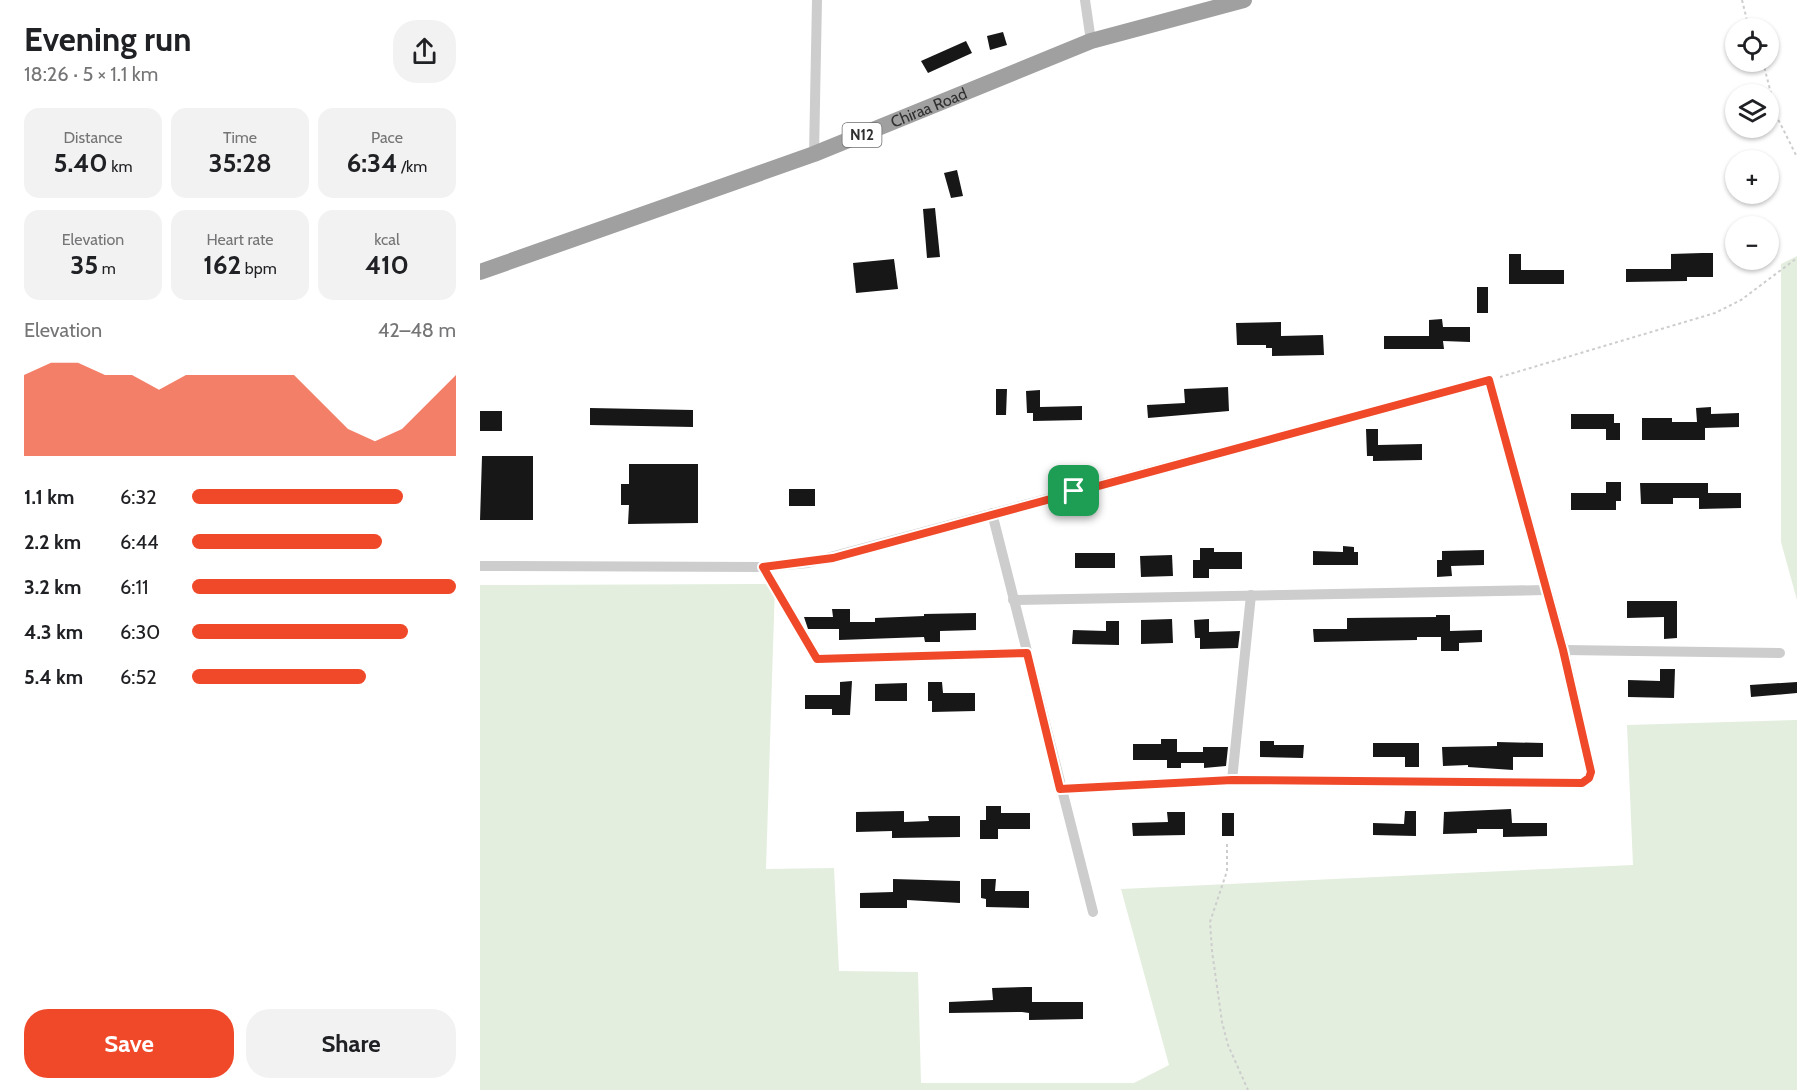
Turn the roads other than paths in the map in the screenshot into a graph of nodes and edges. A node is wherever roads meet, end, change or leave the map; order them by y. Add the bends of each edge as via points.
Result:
1 (817, 0) edge
2 (1085, 0) edge
3 (1244, 0) edge
4 (1091, 40) junction
5 (814, 154) junction
6 (480, 272) edge
7 (992, 513) junction
8 (480, 566) edge
9 (763, 567) junction
10 (1546, 590) junction
11 (1251, 595) junction
12 (1013, 600) junction
13 (1563, 650) junction
14 (1027, 653) junction
15 (1780, 653) dead end
16 (1232, 780) junction
17 (1060, 789) junction
18 (1093, 912) dead end

1 - 5 street
2 - 4 street
3 - 4 highway, Chiraa Road / N12
4 - 5 highway, Chiraa Road / N12
5 - 6 highway, Chiraa Road / N12
7 - 9 street via 833,558
7 - 10 street via 1489,380
7 - 12 street
8 - 9 street
9 - 14 street via 817,659
10 - 11 street
10 - 13 street
11 - 12 street
11 - 16 street
12 - 14 street
13 - 15 street
13 - 16 street via 1591,772 1582,783
14 - 17 street
16 - 17 street
17 - 18 street

